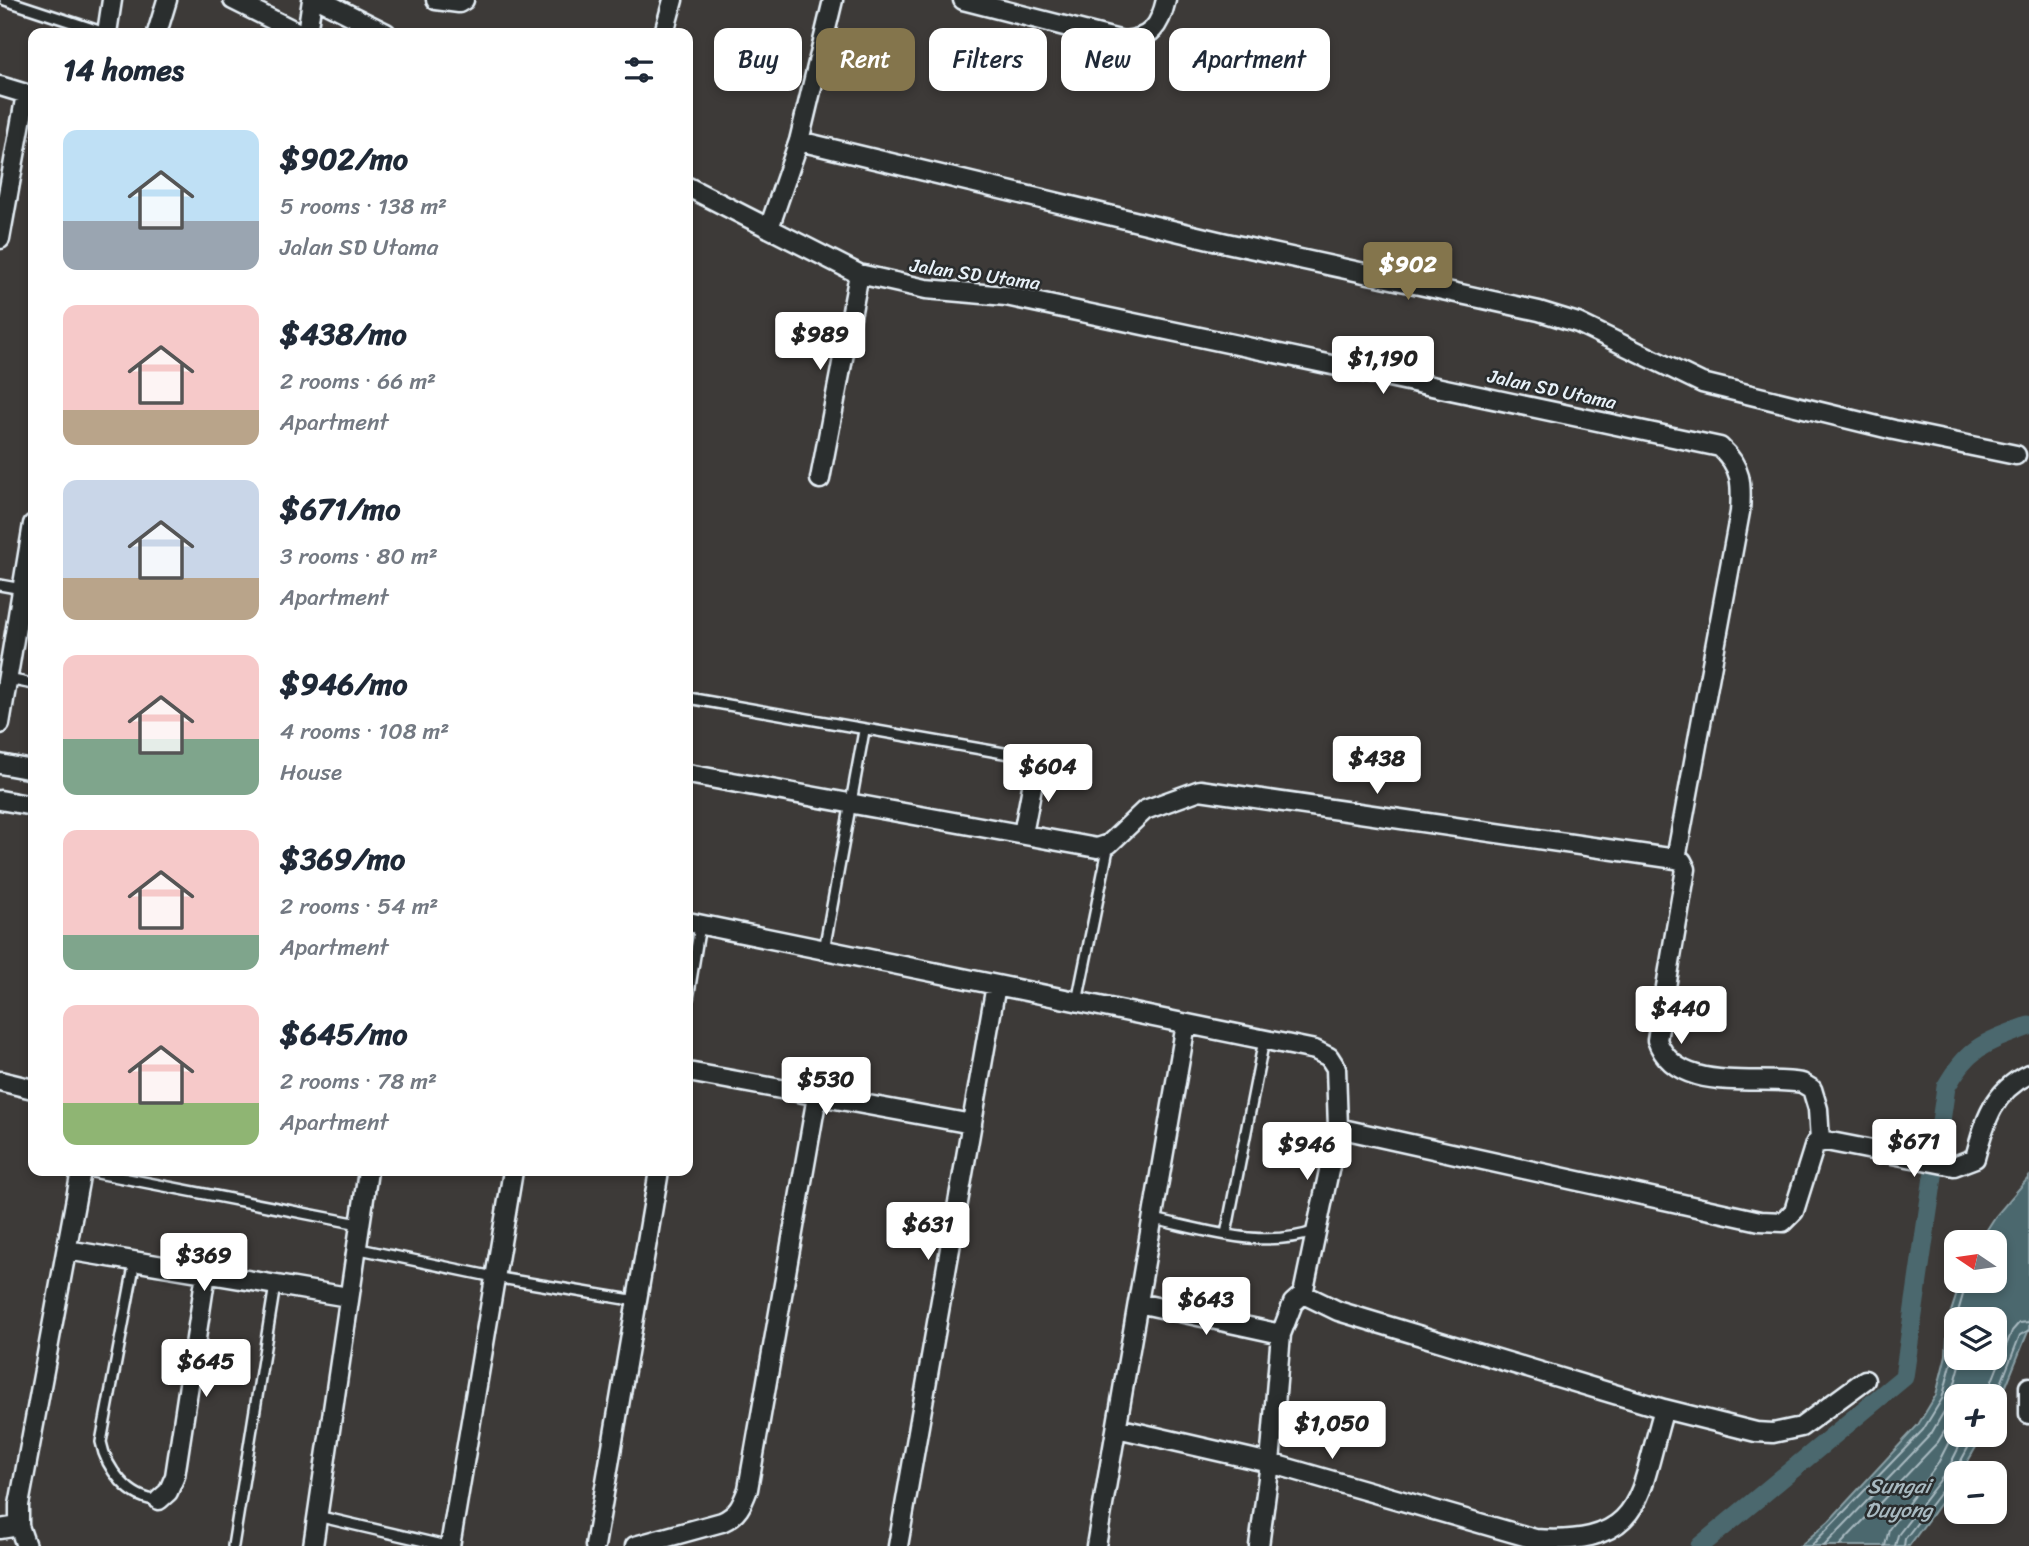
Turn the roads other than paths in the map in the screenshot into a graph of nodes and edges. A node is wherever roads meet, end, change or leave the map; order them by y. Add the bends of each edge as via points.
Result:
1 (5, 0) edge
2 (112, 0) edge
3 (167, 0) edge
4 (233, 0) edge
5 (312, 0) edge
6 (320, 0) edge
7 (436, 0) edge
8 (464, 0) edge
9 (673, 0) edge
10 (833, 0) edge
11 (963, 0) edge
12 (1166, 0) edge
13 (994, 4) edge
14 (91, 28) edge
15 (107, 28) edge
16 (159, 28) edge
17 (289, 28) edge
18 (308, 28) edge
19 (376, 28) edge
20 (665, 28) edge
21 (0, 86) edge
22 (28, 94) edge
23 (28, 105) edge
24 (799, 141) junction
25 (693, 190) edge
26 (769, 228) junction
27 (0, 239) edge
28 (859, 274) junction
29 (2017, 455) dead end
30 (820, 479) dead end
31 (28, 574) edge
32 (0, 585) edge
33 (26, 594) edge
34 (8, 679) junction
35 (28, 683) edge
36 (693, 699) edge
37 (0, 724) edge
38 (864, 731) junction
39 (0, 764) edge
40 (1036, 766) joint
41 (28, 769) edge
42 (693, 775) edge
43 (0, 800) edge
44 (850, 803) junction
45 (28, 805) edge
46 (1023, 834) junction
47 (1109, 844) junction
48 (1676, 859) junction
49 (694, 924) edge
50 (824, 950) junction
51 (996, 985) junction
52 (1076, 1002) junction
53 (1186, 1024) junction
54 (1264, 1040) junction
55 (693, 1073) edge
56 (2029, 1073) edge
57 (0, 1081) edge
58 (28, 1088) edge
59 (817, 1096) junction
60 (972, 1124) junction
61 (1338, 1128) junction
62 (1820, 1141) junction
63 (80, 1176) edge
64 (113, 1176) edge
65 (367, 1176) edge
66 (512, 1176) edge
67 (658, 1176) edge
68 (1153, 1219) junction
69 (359, 1224) junction
70 (1317, 1230) junction
71 (1226, 1234) junction
72 (355, 1248) junction
73 (67, 1250) junction
74 (135, 1261) junction
75 (206, 1273) junction
76 (494, 1277) junction
77 (275, 1285) junction
78 (1303, 1294) junction
79 (348, 1297) junction
80 (637, 1301) junction
81 (1138, 1303) junction
82 (1281, 1334) junction
83 (1865, 1380) dead end
84 (2029, 1387) edge
85 (1664, 1409) junction
86 (2029, 1414) edge
87 (1117, 1428) junction
88 (1270, 1464) junction
89 (159, 1500) joint
90 (317, 1516) junction
91 (19, 1526) junction
92 (0, 1529) edge
93 (26, 1546) edge
94 (233, 1546) edge
95 (313, 1546) edge
96 (448, 1546) edge
97 (595, 1546) edge
98 (635, 1546) edge
99 (898, 1546) edge
100 (1096, 1546) edge
101 (1259, 1546) edge

1 - 14 lane
2 - 15 street
3 - 16 street
4 - 17 street
5 - 18 street
6 - 19 street
7 - 8 street
9 - 20 street
10 - 24 street
11 - 13 street
12 - 13 street via 1152,34 1123,41
21 - 22 street
23 - 27 street
24 - 26 street
24 - 29 street via 1222,243 1539,311 1578,323 1702,383
25 - 26 street, Jalan SD Utama
26 - 28 street, Jalan SD Utama
28 - 30 street
28 - 48 street, Jalan SD Utama via 926,289 1006,296 1720,447 1740,473 1740,512
31 - 33 street
32 - 33 lane
33 - 34 street
34 - 35 lane
34 - 37 street
36 - 38 lane
38 - 40 lane via 1021,756
38 - 44 lane
39 - 41 street
40 - 46 street
42 - 44 street
43 - 45 street
44 - 46 street
44 - 50 lane
46 - 47 street via 1097,848
47 - 48 street via 1145,810 1200,790
47 - 52 lane
48 - 62 street via 1686,869 1657,1040 1662,1054 1685,1073 1802,1083 1812,1089
49 - 50 street
50 - 51 street
51 - 52 street
51 - 60 street
52 - 53 street
53 - 54 street
53 - 68 street
54 - 61 street via 1329,1057 1336,1068
54 - 71 lane
55 - 59 street
56 - 62 street via 1996,1098 1975,1158 1954,1166
57 - 58 street
59 - 60 street
59 - 98 street via 742,1506 722,1522
60 - 99 street
61 - 62 street via 1760,1221 1783,1222 1794,1211 1811,1150
61 - 70 street
63 - 73 street
64 - 69 lane
65 - 69 street
66 - 76 street
67 - 80 street
68 - 71 lane
68 - 81 street
69 - 72 street
70 - 71 lane via 1276,1239
70 - 78 street
72 - 76 lane
72 - 79 street
73 - 74 street
73 - 91 street via 19,1505
74 - 75 street
74 - 89 lane via 101,1442 104,1456 130,1489
75 - 77 street
75 - 89 street via 175,1476
76 - 80 lane
76 - 96 street
77 - 79 street
77 - 94 lane
78 - 82 street via 1293,1303
78 - 85 street via 1338,1311
79 - 90 street
80 - 97 street
81 - 82 street
81 - 87 street
82 - 88 street
83 - 85 street via 1788,1432 1756,1432
84 - 86 street
85 - 88 street via 1633,1511 1620,1527 1581,1542 1535,1539
87 - 88 street
87 - 100 street
88 - 101 street
90 - 95 street
90 - 96 lane
91 - 92 street
91 - 93 street

